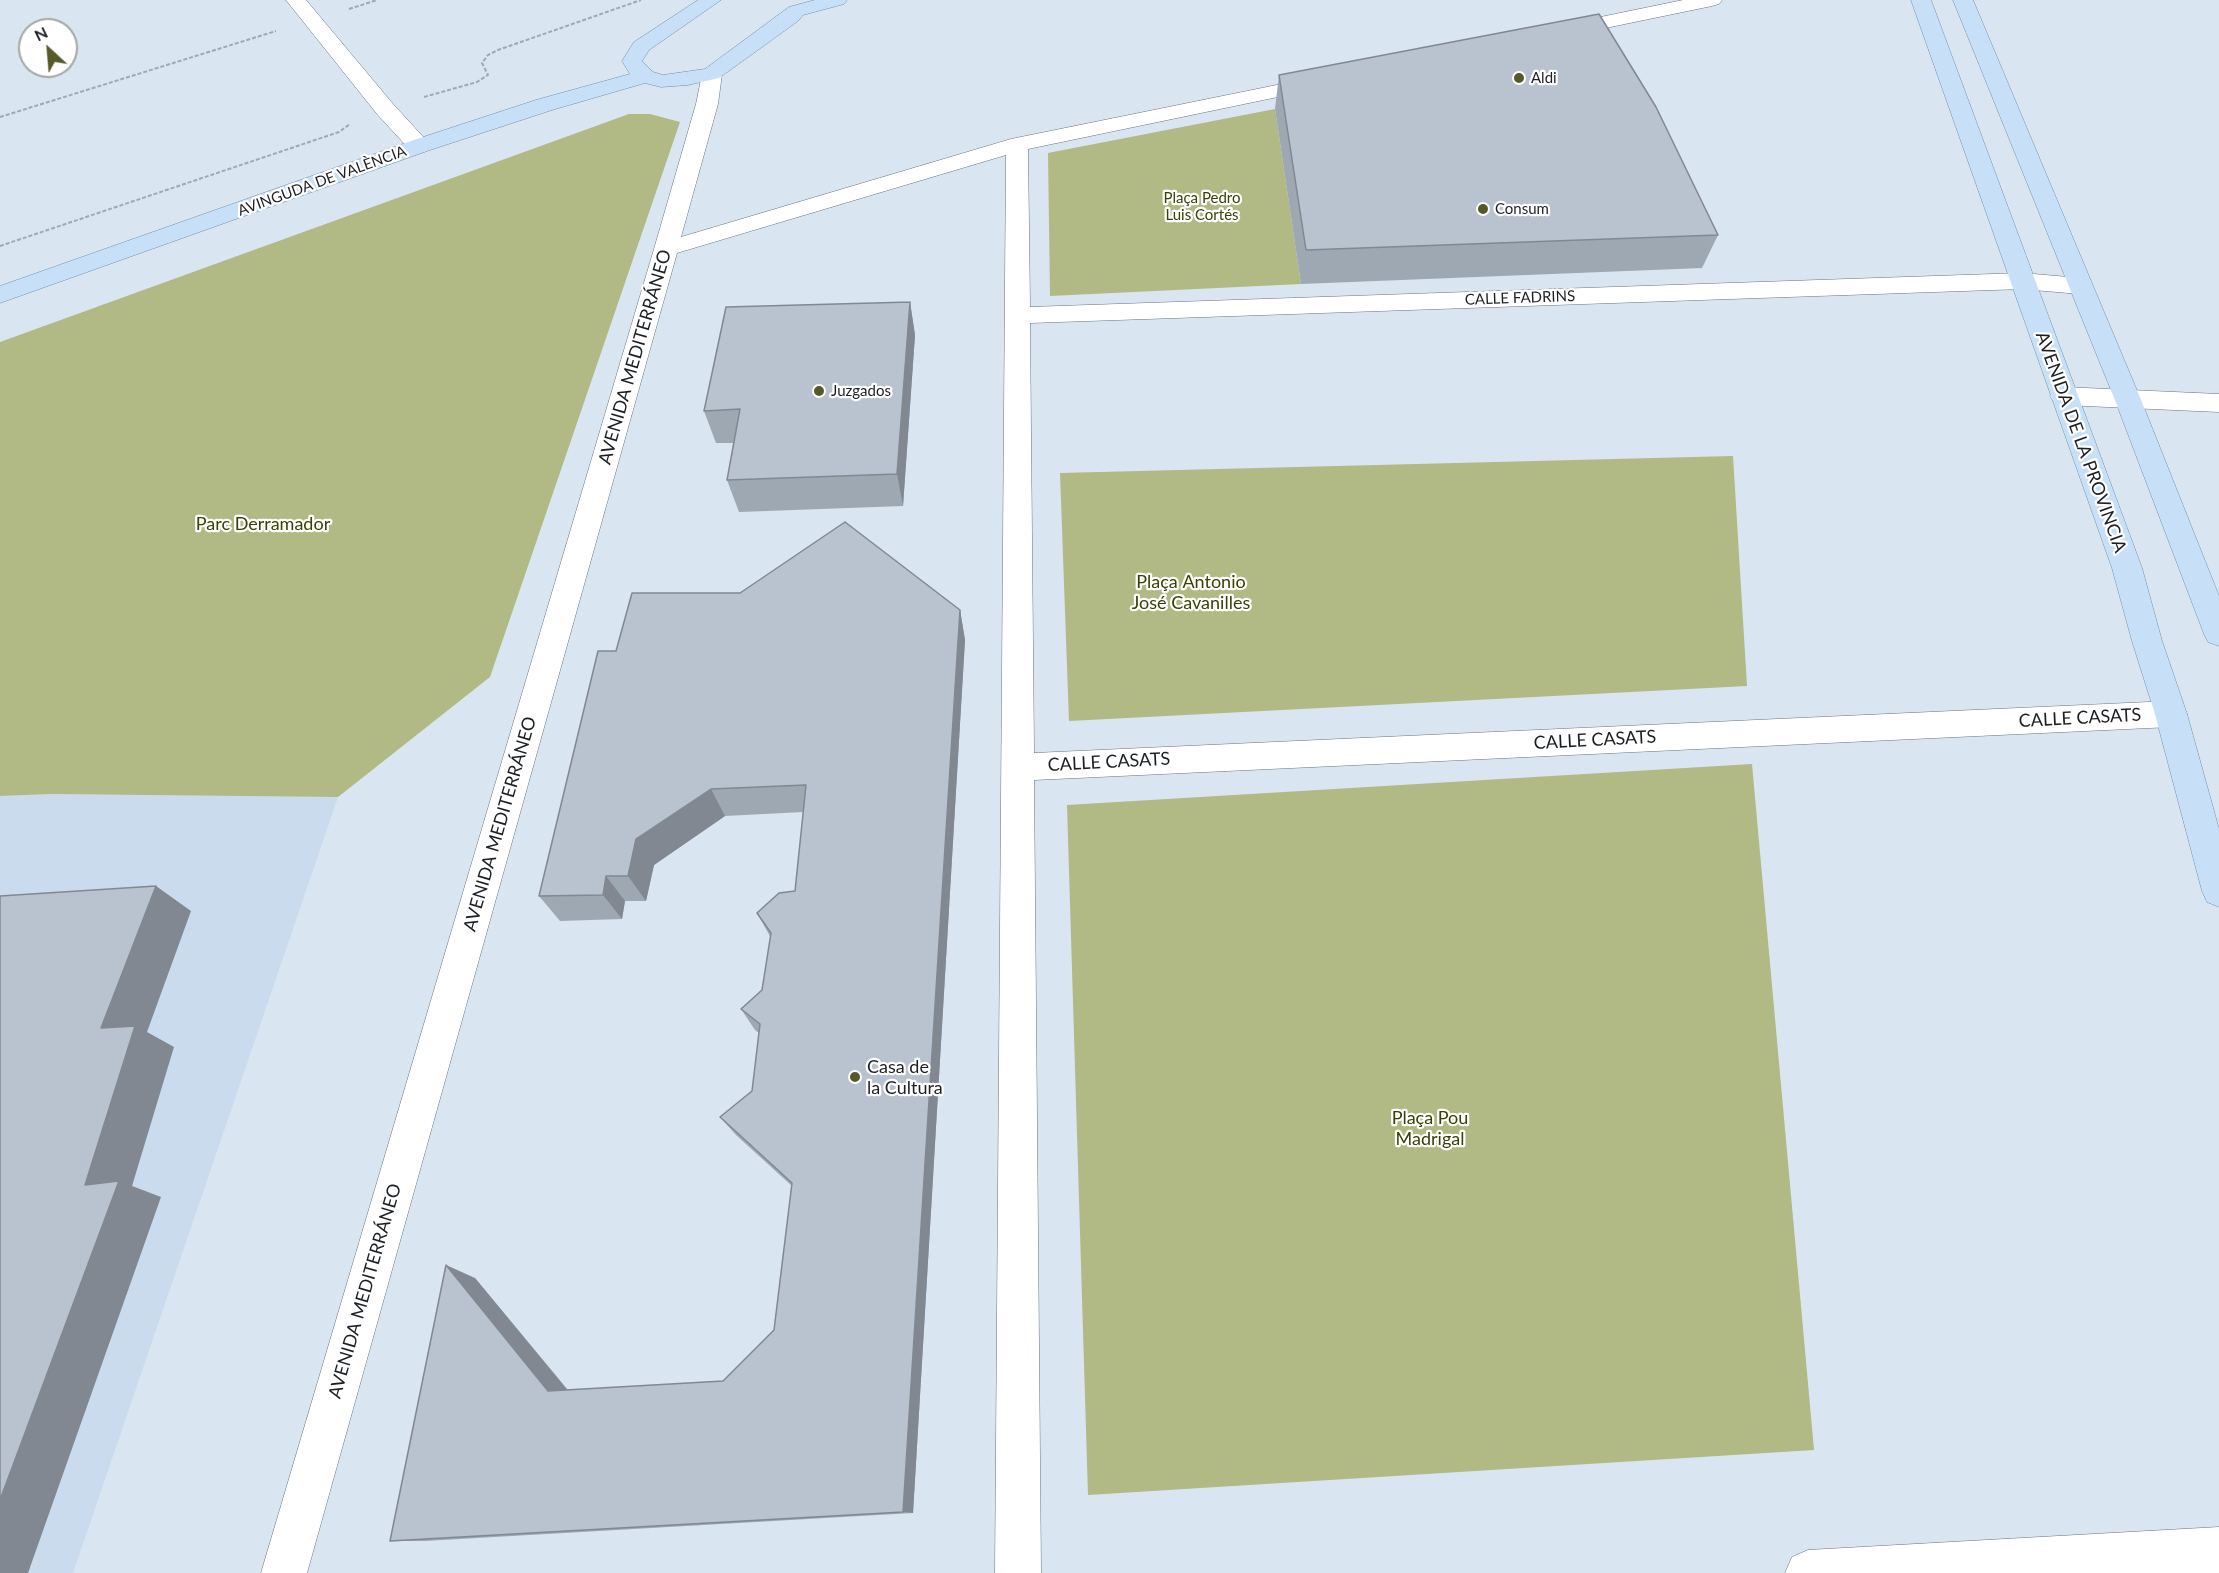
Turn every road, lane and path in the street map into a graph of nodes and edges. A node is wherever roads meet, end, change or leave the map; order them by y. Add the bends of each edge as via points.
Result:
1 (296, 0) edge
2 (377, 0) edge
3 (641, 0) edge
4 (711, 0) edge
5 (837, 0) edge
6 (1712, 0) edge
7 (1920, 0) edge
8 (1963, 0) edge
9 (795, 5) edge
10 (313, 20) junction
11 (1538, 36) edge
12 (636, 52) junction
13 (614, 62) dead end
14 (593, 71) dead end
15 (712, 74) junction
16 (646, 76) junction
17 (1341, 77) edge
18 (385, 109) junction
19 (0, 117) edge
20 (1017, 145) junction
21 (419, 146) junction
22 (0, 246) edge
23 (666, 249) junction
24 (2022, 281) junction
25 (2080, 285) junction
26 (0, 295) edge
27 (1018, 315) junction
28 (2063, 396) junction
29 (2128, 400) junction
30 (2219, 403) edge
31 (2211, 596) edge
32 (2219, 634) edge
33 (2171, 714) junction
34 (1018, 767) junction
35 (2219, 891) edge
36 (2219, 1550) edge
37 (1929, 1569) edge
38 (284, 1573) edge
39 (1018, 1573) edge
40 (1808, 1573) edge

1 - 10 street
2 - 10 path
3 - 18 path via 498,50 482,63 488,75 477,82
4 - 12 main road
5 - 9 main road
6 - 11 street
7 - 24 main road, AVENIDA DE LA PROVINCIA
8 - 25 main road
9 - 15 main road via 791,17
10 - 18 street
10 - 19 path
12 - 13 main road
12 - 16 main road via 632,64
14 - 21 main road via 534,93
15 - 16 main road via 668,81
15 - 23 street, AVENIDA MEDITERRÁNEO
16 - 21 main road, AVINGUDA DE VALÈNCIA
17 - 20 street
18 - 21 street
18 - 22 path via 339,132
20 - 23 street
20 - 27 street
21 - 26 main road, AVINGUDA DE VALÈNCIA
23 - 38 street, AVENIDA MEDITERRÁNEO
24 - 25 street, CALLE FADRINS
24 - 27 street, CALLE FADRINS
24 - 28 main road, AVENIDA DE LA PROVINCIA
25 - 29 main road
27 - 34 street
28 - 29 street
28 - 33 main road, AVENIDA DE LA PROVINCIA via 2127,568
29 - 30 street
29 - 31 main road
31 - 32 main road
33 - 34 street, CALLE CASATS
33 - 35 main road, AVENIDA DE LA PROVINCIA
34 - 39 street
36 - 37 street
37 - 40 street

